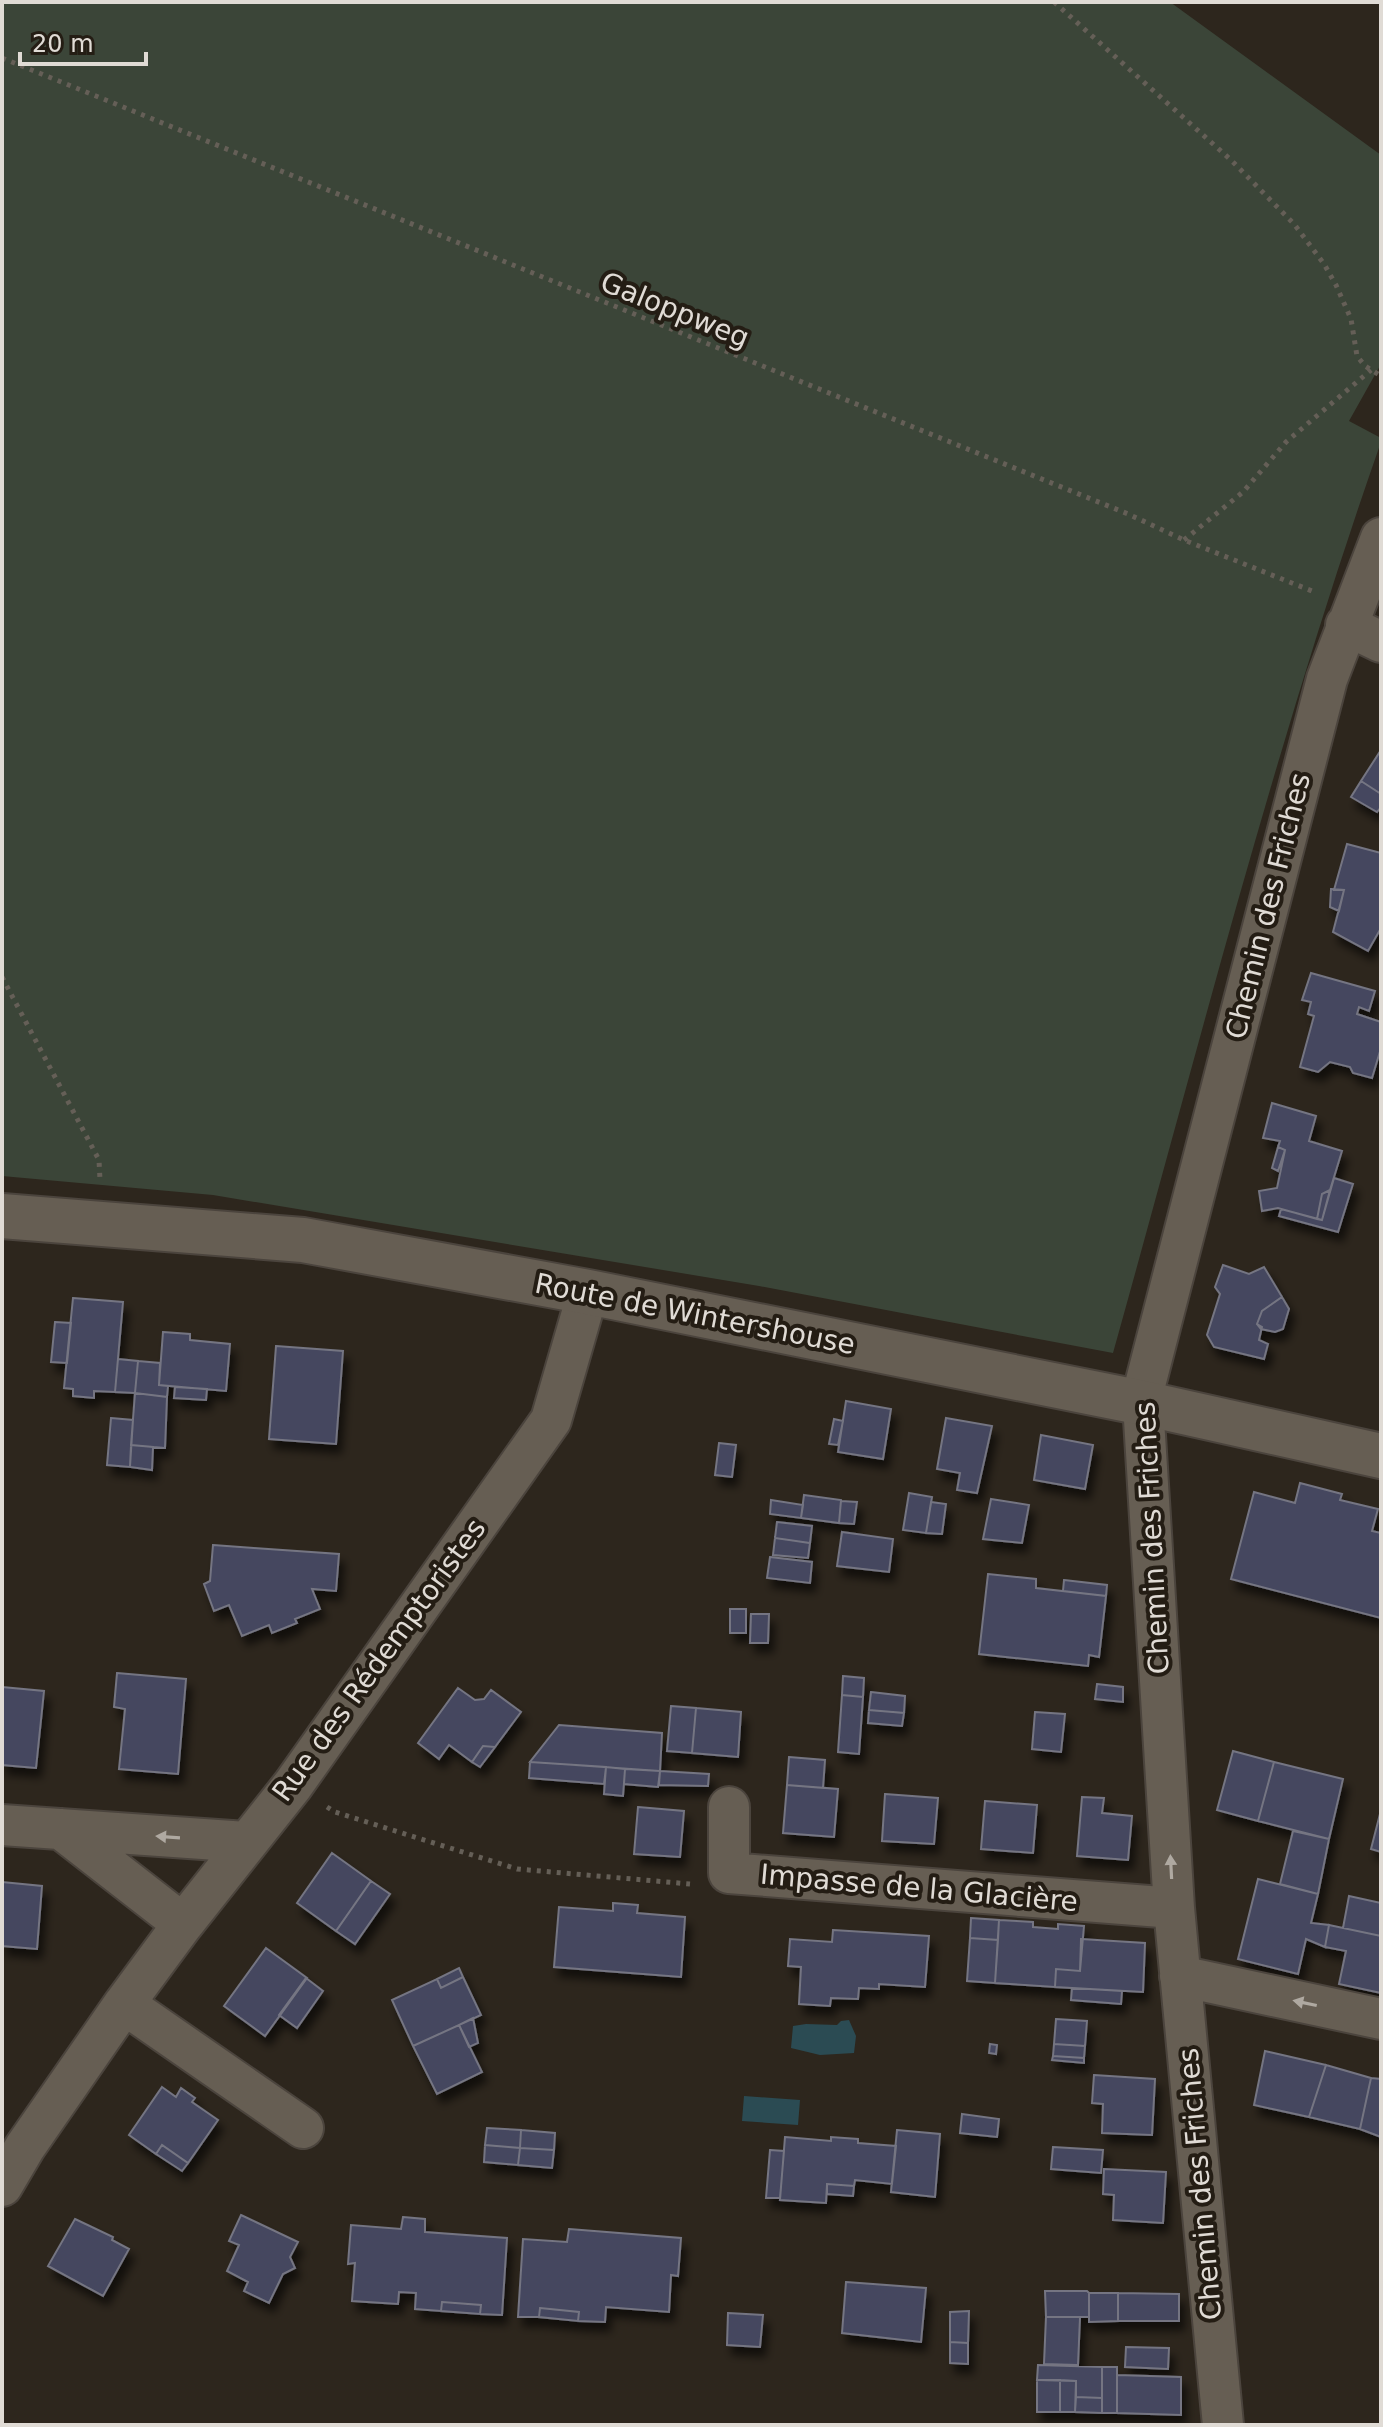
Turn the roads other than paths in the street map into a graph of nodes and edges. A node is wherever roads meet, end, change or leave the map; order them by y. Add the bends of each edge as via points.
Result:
1 (1381, 538) edge
2 (1346, 625) junction
3 (1381, 642) edge
4 (2, 1216) edge
5 (588, 1292) junction
6 (1143, 1403) junction
7 (1381, 1456) edge
8 (729, 1807) dead end
9 (2, 1825) edge
10 (61, 1829) junction
11 (246, 1842) junction
12 (1174, 1908) junction
13 (183, 1924) junction
14 (1180, 1976) junction
15 (124, 2004) junction
16 (1381, 2019) edge
17 (303, 2128) dead end
18 (2, 2186) edge
19 (1223, 2425) edge

1 - 2 street, Chemin des Friches
2 - 3 street
2 - 6 street, Chemin des Friches via 1323,694
4 - 5 street, Route de Wintershouse via 303,1240
5 - 6 street, Route de Wintershouse
5 - 11 street, Rue des Rédemptoristes via 551,1420 293,1785
6 - 7 street, Route de Wintershouse
12 -> 6 street, Chemin des Friches
8 - 12 street, Impasse de la Glacière via 729,1873
9 - 10 street
11 -> 10 street
10 - 13 street
11 - 13 street, Rue des Rédemptoristes
12 - 14 street, Chemin des Friches
13 - 15 street, Rue des Rédemptoristes
16 -> 14 street
14 - 19 street, Chemin des Friches
15 - 17 street
15 - 18 street, Rue des Rédemptoristes

